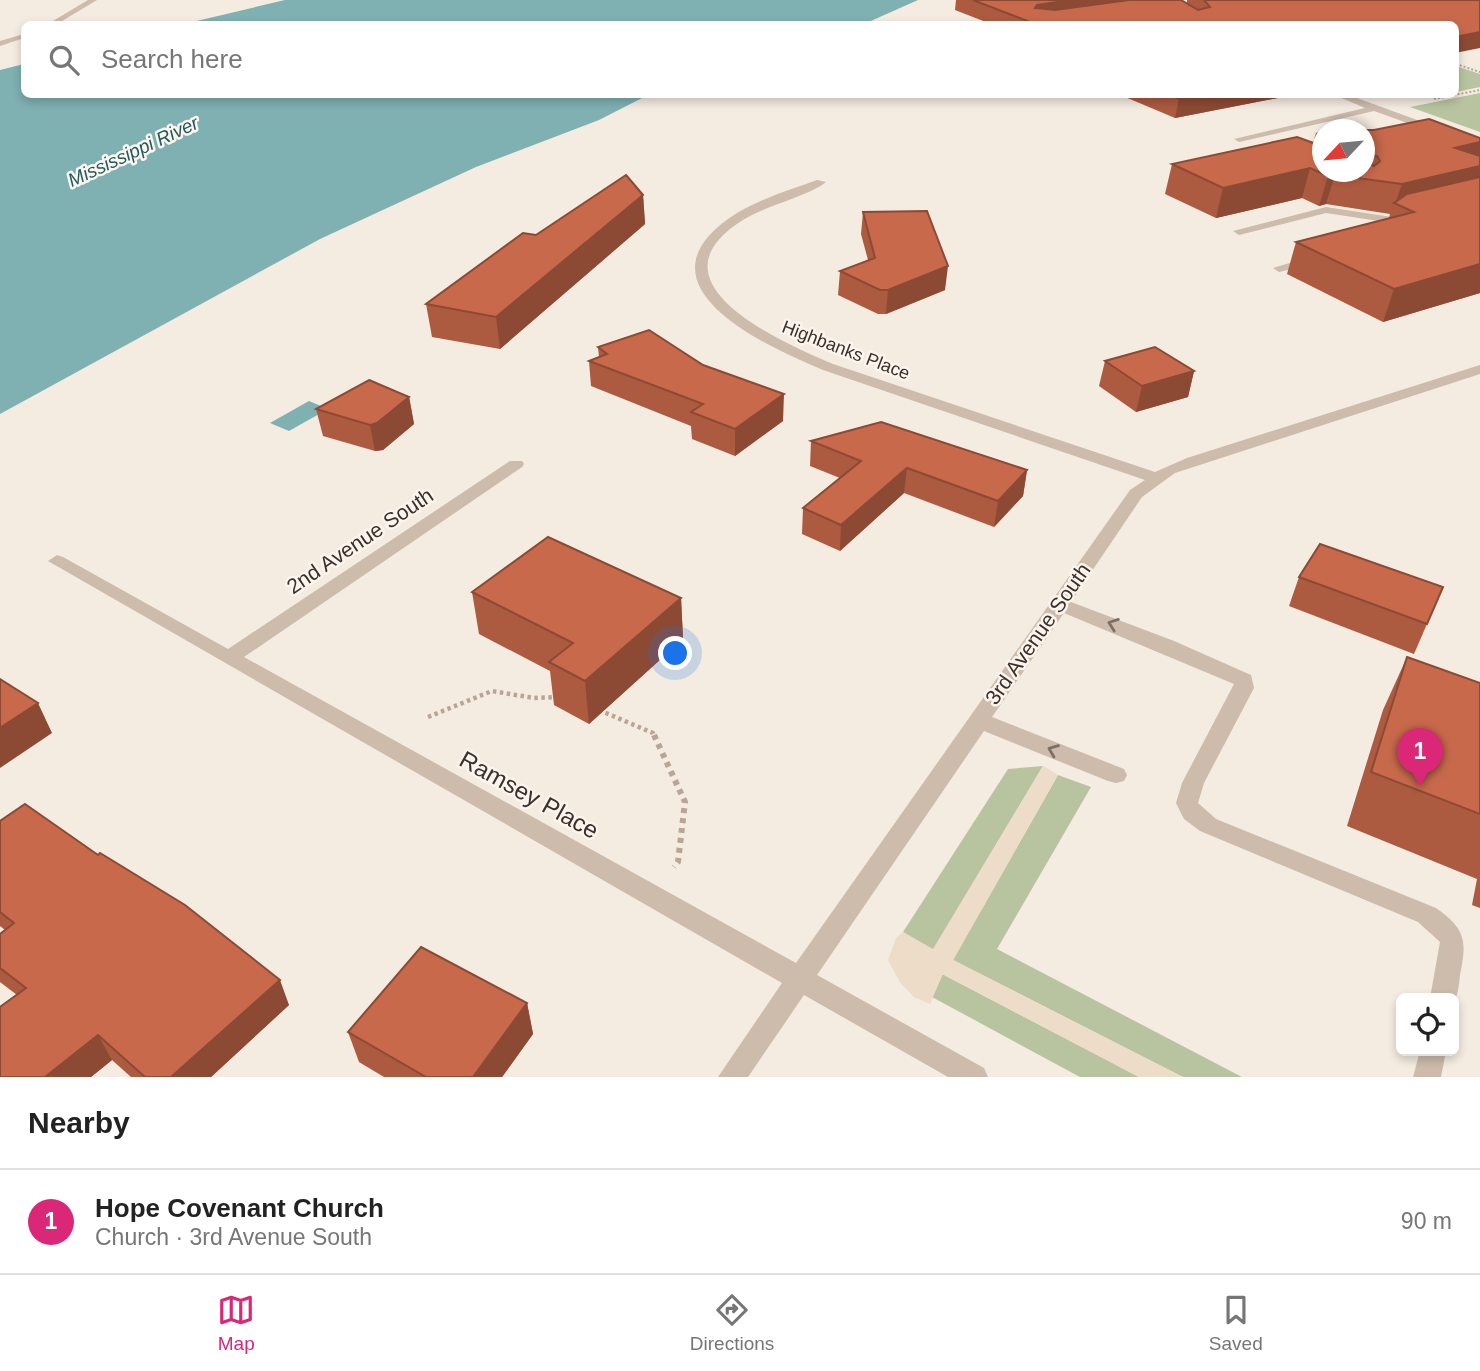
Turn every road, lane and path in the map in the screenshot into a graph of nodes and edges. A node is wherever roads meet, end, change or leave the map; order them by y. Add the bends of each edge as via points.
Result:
1 (93, 0) edge
2 (57, 21) edge
3 (21, 37) edge
4 (0, 44) edge
5 (1459, 65) edge
6 (1480, 72) edge
7 (1480, 90) edge
8 (1459, 94) edge
9 (1347, 98) edge
10 (1441, 98) edge
11 (1431, 100) dead end
12 (1375, 108) junction
13 (1480, 146) edge
14 (1261, 148) edge
15 (821, 181) dead end
16 (1380, 227) edge
17 (1239, 231) dead end
18 (1329, 255) edge
19 (1279, 268) dead end
20 (1480, 369) edge
21 (516, 464) dead end
22 (1156, 478) junction
23 (57, 561) dead end
24 (1059, 604) junction
25 (230, 657) junction
26 (563, 697) edge
27 (590, 707) edge
28 (428, 718) dead end
29 (978, 720) junction
30 (1116, 775) dead end
31 (650, 894) junction
32 (799, 978) junction
33 (1444, 993) edge
34 (732, 1077) edge
35 (974, 1077) edge

1 - 2 street
3 - 4 street
5 - 6 path
7 - 8 path
9 - 12 street
10 - 11 path
12 - 13 street
12 - 14 street via 1239,139
15 - 22 street, Highbanks Place via 739,218 705,249 701,272 720,306 735,320 784,349 828,367
16 - 17 street via 1396,219 1326,211
18 - 19 street
20 - 22 street, 3rd Avenue South via 1193,461
21 - 25 street, 2nd Avenue South
22 - 24 street, 3rd Avenue South via 1136,494
23 - 25 street, Ramsey Place
24 - 29 street, 3rd Avenue South
33 -> 24 street via 1452,940 1427,915 1208,825 1192,813 1187,803 1193,783 1244,688 1244,680
25 - 31 street, Ramsey Place
26 - 28 path via 492,691
27 - 31 path via 653,733 685,802 678,862
30 -> 29 street
29 - 32 street, 3rd Avenue South
31 - 32 street, Ramsey Place
32 - 34 street, 3rd Avenue South
32 - 35 street, Ramsey Place

